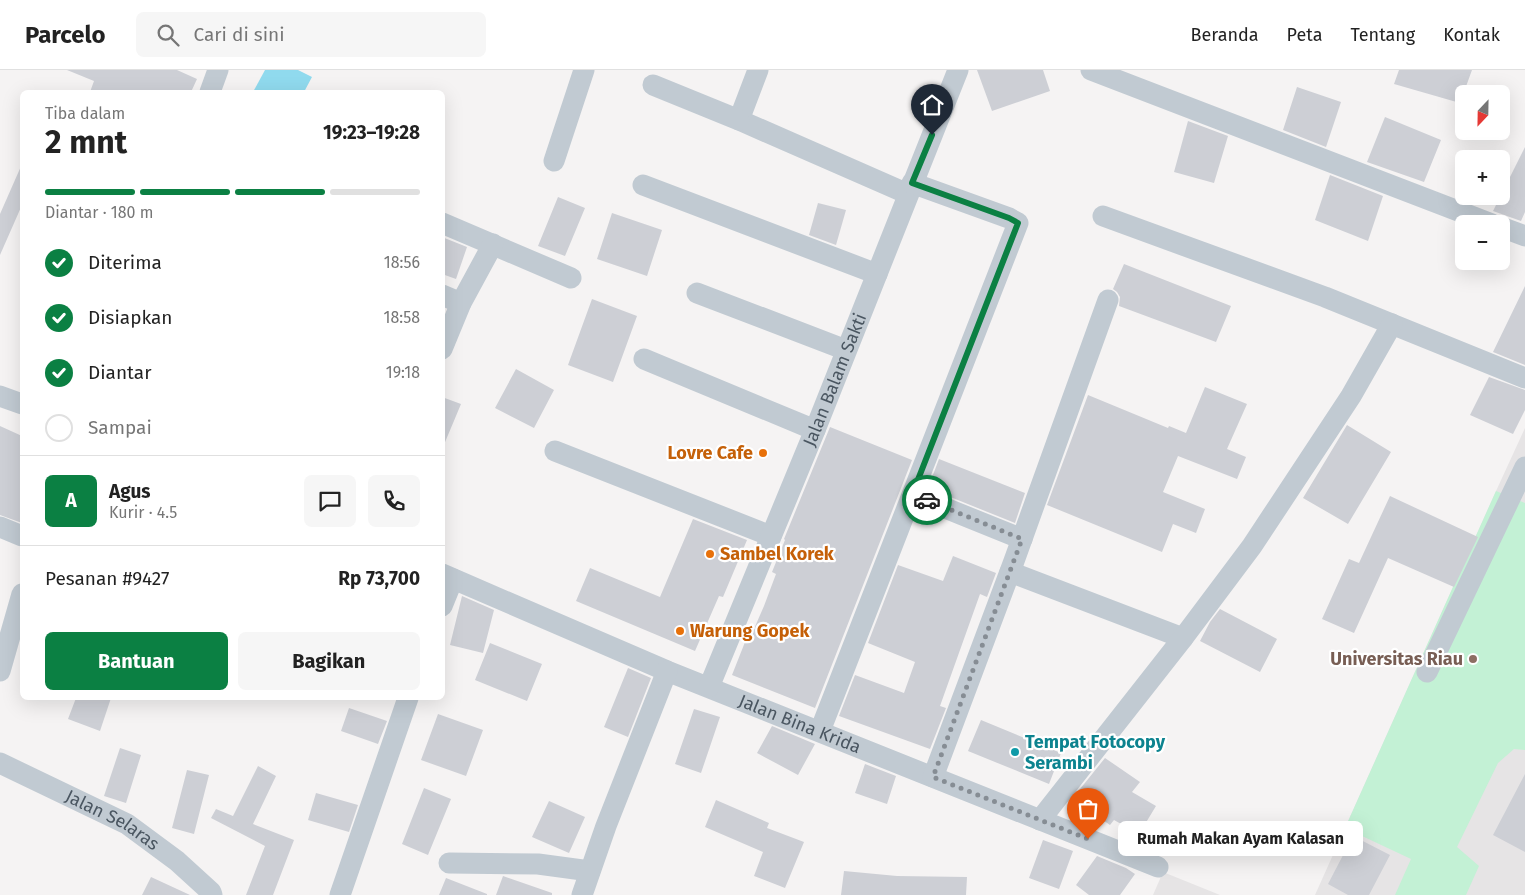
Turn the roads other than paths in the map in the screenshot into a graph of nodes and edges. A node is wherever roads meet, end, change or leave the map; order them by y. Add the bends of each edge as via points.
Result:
1 (584, 70) edge
2 (758, 70) edge
3 (958, 70) edge
4 (1091, 70) edge
5 (653, 85) dead end
6 (739, 120) junction
7 (554, 161) dead end
8 (643, 185) dead end
9 (910, 189) junction
10 (1469, 215) edge
11 (1103, 216) dead end
12 (445, 224) edge
13 (1510, 230) edge
14 (1525, 236) edge
15 (493, 244) junction
16 (877, 274) junction
17 (571, 278) dead end
18 (697, 293) dead end
19 (452, 299) edge
20 (1108, 300) dead end
21 (1392, 324) junction
22 (445, 334) edge
23 (846, 350) junction
24 (644, 359) dead end
25 (1525, 378) edge
26 (0, 396) edge
27 (20, 403) edge
28 (815, 430) junction
29 (555, 451) dead end
30 (1525, 467) edge
31 (912, 495) junction
32 (0, 527) edge
33 (20, 535) edge
34 (771, 536) junction
35 (1022, 539) junction
36 (1010, 572) junction
37 (448, 577) edge
38 (445, 592) edge
39 (20, 601) edge
40 (1183, 638) junction
41 (0, 671) edge
42 (667, 671) junction
43 (1426, 672) dead end
44 (709, 687) junction
45 (407, 700) edge
46 (820, 731) junction
47 (0, 763) edge
48 (933, 777) junction
49 (1040, 820) junction
50 (450, 863) dead end
51 (1158, 867) dead end
52 (590, 871) junction
53 (212, 895) edge
54 (340, 895) edge
55 (582, 895) edge

1 - 7 street
2 - 6 street
3 - 9 street, Jalan Balam Sakti
4 - 10 street
5 - 6 street
6 - 9 street
8 - 16 street
9 - 16 street, Jalan Balam Sakti
9 - 31 street via 1018,223
11 - 21 street
12 - 15 street
13 - 14 street
15 - 17 street
15 - 19 street
16 - 23 street, Jalan Balam Sakti
18 - 23 street
19 - 22 street
20 - 35 street
21 - 25 street
21 - 40 street via 1350,396 1257,537
23 - 28 street, Jalan Balam Sakti
24 - 28 street
26 - 27 street
28 - 34 street, Jalan Balam Sakti
29 - 34 street
30 - 43 street
31 - 35 street
31 - 46 street
32 - 33 street
34 - 44 street, Jalan Balam Sakti
35 - 36 street
36 - 40 street
36 - 48 street
37 - 38 street
37 - 42 street, Jalan Bina Krida
39 - 41 street
40 - 49 street
42 - 44 street, Jalan Bina Krida
42 - 52 street
44 - 46 street, Jalan Bina Krida
45 - 54 street
46 - 48 street, Jalan Bina Krida
47 - 53 street, Jalan Selaras via 127,824 177,861
48 - 49 street, Jalan Bina Krida
49 - 51 street, Jalan Bina Krida
50 - 52 street via 538,864
52 - 55 street

